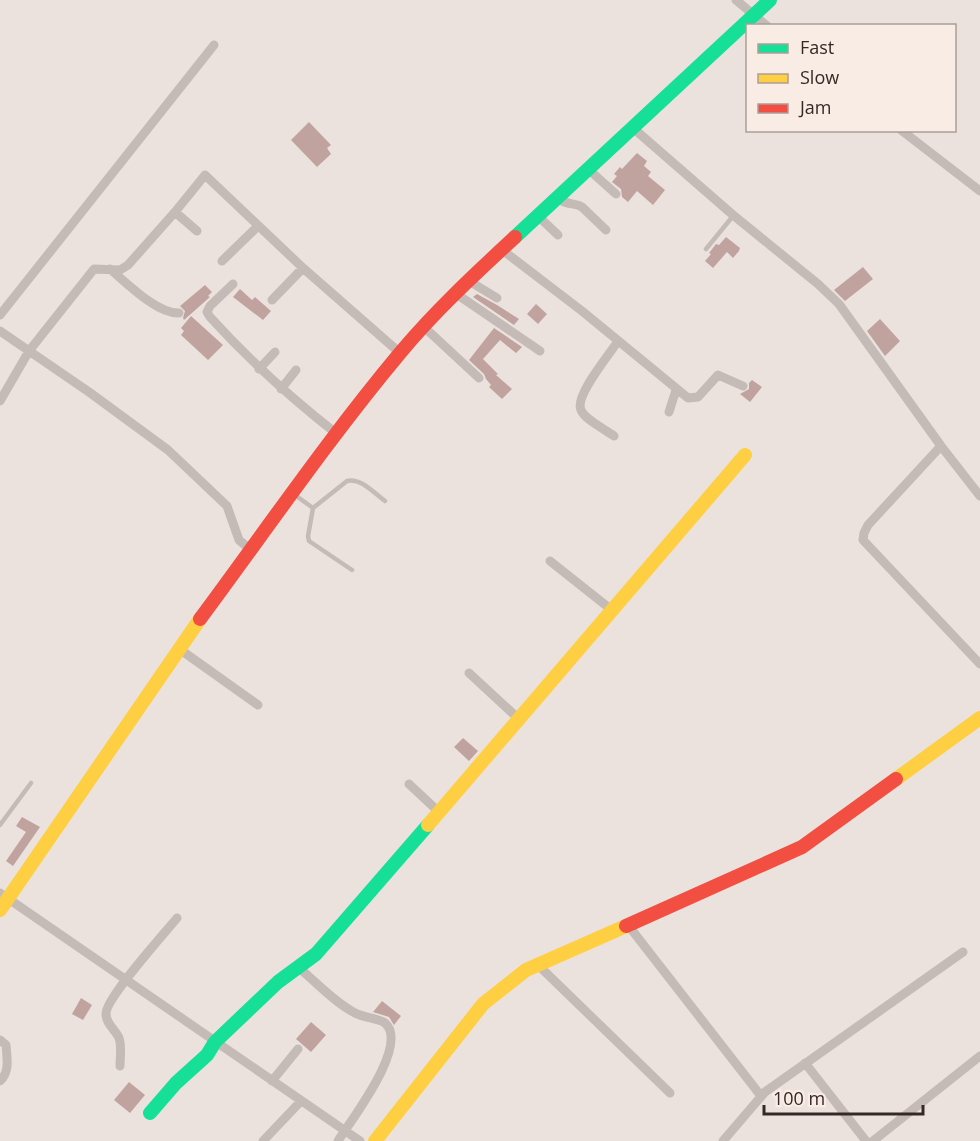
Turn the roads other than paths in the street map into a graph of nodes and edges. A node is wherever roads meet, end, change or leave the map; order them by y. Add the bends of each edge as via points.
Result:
1 (736, 0) edge
2 (770, 0) edge
3 (753, 15) junction
4 (764, 24) edge
5 (214, 45) dead end
6 (633, 128) junction
7 (905, 132) edge
8 (588, 169) junction
9 (980, 191) edge
10 (616, 194) dead end
11 (557, 198) junction
12 (175, 212) junction
13 (733, 215) junction
14 (538, 216) junction
15 (258, 226) junction
16 (606, 230) dead end
17 (196, 231) dead end
18 (558, 235) dead end
19 (501, 249) junction
20 (706, 249) dead end
21 (222, 261) dead end
22 (303, 268) junction
23 (109, 269) junction
24 (469, 280) junction
25 (233, 284) dead end
26 (455, 293) junction
27 (497, 298) dead end
28 (272, 300) dead end
29 (179, 313) dead end
30 (0, 315) edge
31 (424, 327) junction
32 (0, 331) edge
33 (618, 341) junction
34 (29, 351) junction
35 (540, 351) dead end
36 (275, 352) dead end
37 (400, 353) junction
38 (259, 369) junction
39 (296, 370) dead end
40 (479, 378) dead end
41 (743, 386) dead end
42 (281, 389) junction
43 (676, 390) junction
44 (0, 401) edge
45 (669, 412) dead end
46 (337, 434) junction
47 (614, 436) dead end
48 (941, 446) junction
49 (745, 456) dead end
50 (293, 494) junction
51 (980, 496) edge
52 (385, 501) dead end
53 (314, 508) junction
54 (251, 550) junction
55 (550, 561) dead end
56 (352, 570) dead end
57 (613, 611) junction
58 (178, 648) junction
59 (980, 664) edge
60 (469, 673) dead end
61 (258, 705) dead end
62 (980, 718) edge
63 (520, 720) junction
64 (31, 783) dead end
65 (409, 784) dead end
66 (440, 813) junction
67 (0, 825) edge
68 (4, 896) edge
69 (0, 910) edge
70 (177, 918) dead end
71 (628, 925) junction
72 (963, 952) dead end
73 (538, 965) junction
74 (298, 967) junction
75 (126, 981) junction
76 (0, 1040) edge
77 (215, 1042) junction
78 (298, 1049) dead end
79 (980, 1056) edge
80 (805, 1063) junction
81 (120, 1066) dead end
82 (272, 1081) junction
83 (0, 1082) edge
84 (670, 1093) dead end
85 (761, 1096) junction
86 (301, 1101) junction
87 (150, 1113) dead end
88 (344, 1130) junction
89 (263, 1141) edge
90 (338, 1141) edge
91 (360, 1141) edge
92 (375, 1141) edge
93 (723, 1141) edge
94 (866, 1141) edge
95 (873, 1141) edge

1 - 3 street
2 - 3 street
3 - 4 street
3 - 6 street
5 - 30 street
6 - 8 street
6 - 13 street
7 - 9 street
8 - 10 street
8 - 11 street
11 - 14 street
11 - 16 street via 578,205
12 - 15 street via 205,175
12 - 17 street
12 - 23 street via 128,265 120,270
13 - 20 lane
13 - 48 street via 839,304
14 - 18 street
14 - 19 street
15 - 21 street
15 - 22 street
19 - 24 street
19 - 33 street
22 - 28 street
22 - 37 street
23 - 29 street via 158,308
23 - 34 street via 94,269
24 - 26 street
24 - 27 street
25 - 38 street via 207,312
26 - 31 street
26 - 35 street
31 - 37 street
31 - 40 street
32 - 34 street
33 - 43 street
33 - 47 street via 579,403 586,417
34 - 44 street
34 - 54 street via 168,450 227,506 239,540
36 - 38 street
37 - 46 street
38 - 42 street
39 - 42 street
41 - 43 street via 718,375 693,399
42 - 46 street
43 - 45 street
46 - 50 street
48 - 51 street
48 - 59 street via 868,525 863,540
49 - 57 street
50 - 53 lane
50 - 54 street
52 - 53 lane via 352,480
53 - 56 lane via 309,541
54 - 58 street
55 - 57 street
57 - 63 street
58 - 61 street
58 - 68 street
60 - 63 street
62 - 71 street via 802,847
63 - 66 street
64 - 67 lane
65 - 66 street
66 - 74 street via 316,954
68 - 69 street
68 - 75 street
70 - 75 street
71 - 73 street
71 - 85 street
72 - 80 street
73 - 84 street
73 - 92 street via 483,1004
74 - 77 street
74 - 88 street via 347,1008 383,1020 391,1034 384,1068
75 - 77 street
75 - 81 street via 106,1009 106,1018 120,1043
76 - 83 street via 6,1045 8,1067
77 - 82 street
77 - 87 street
78 - 82 street
79 - 95 street
80 - 85 street
80 - 94 street
82 - 86 street
85 - 93 street
86 - 88 street
86 - 89 street
88 - 90 street
88 - 91 street

